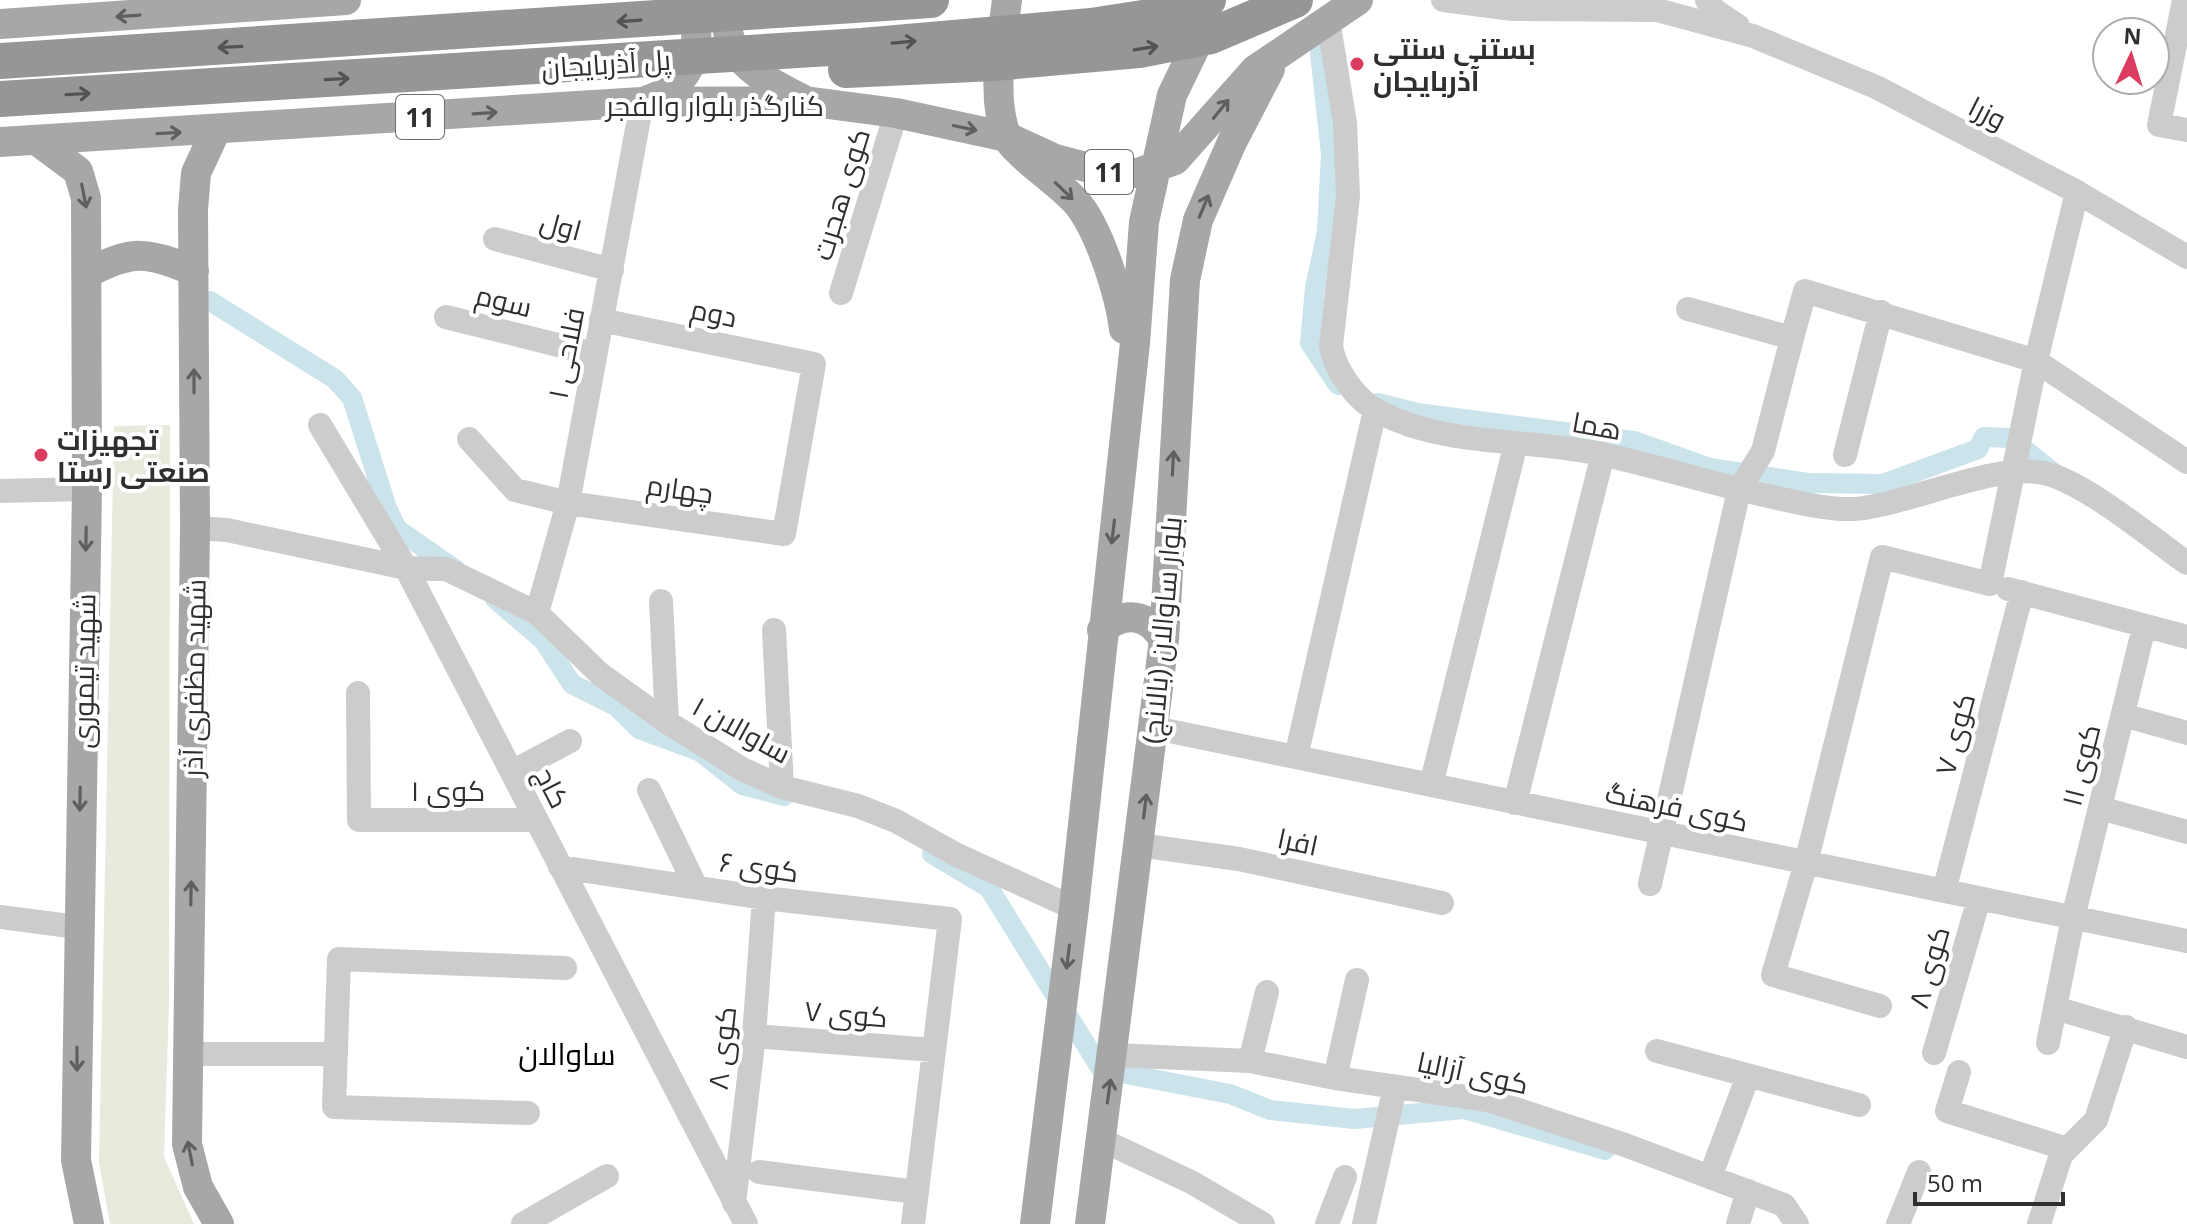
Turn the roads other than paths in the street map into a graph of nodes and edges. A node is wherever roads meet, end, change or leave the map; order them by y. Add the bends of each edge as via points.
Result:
1 (346, 0) edge
2 (689, 0) edge
3 (731, 0) edge
4 (931, 0) edge
5 (1007, 0) edge
6 (1208, 0) edge
7 (1220, 0) edge
8 (1295, 0) edge
9 (1358, 0) edge
10 (1443, 0) edge
11 (1707, 0) edge
12 (2184, 0) edge
13 (1328, 20) junction
14 (0, 24) edge
15 (1753, 36) junction
16 (1278, 53) junction
17 (0, 61) edge
18 (597, 65) junction
19 (0, 99) edge
20 (805, 101) junction
21 (642, 102) junction
22 (896, 113) junction
23 (216, 130) junction
24 (2187, 130) edge
25 (1007, 137) junction
26 (36, 140) junction
27 (0, 142) edge
28 (2077, 192) junction
29 (495, 239) dead end
30 (2187, 257) edge
31 (612, 270) junction
32 (194, 271) junction
33 (88, 273) junction
34 (841, 293) dead end
35 (1688, 309) dead end
36 (1881, 312) junction
37 (446, 317) dead end
38 (601, 320) junction
39 (1792, 338) junction
40 (594, 354) junction
41 (2036, 361) junction
42 (1131, 383) junction
43 (1375, 410) junction
44 (320, 425) dead end
45 (469, 439) dead end
46 (1516, 443) junction
47 (1603, 454) junction
48 (1845, 455) dead end
49 (2187, 462) edge
50 (2014, 471) junction
51 (87, 489) junction
52 (1739, 490) junction
53 (0, 491) edge
54 (568, 503) junction
55 (195, 528) junction
56 (784, 534) joint
57 (2187, 563) edge
58 (406, 568) junction
59 (1990, 584) junction
60 (2022, 592) junction
61 (661, 601) dead end
62 (537, 613) junction
63 (2144, 627) junction
64 (774, 630) dead end
65 (1102, 630) junction
66 (2187, 637) edge
67 (1164, 640) junction
68 (358, 693) dead end
69 (2123, 715) junction
70 (667, 722) junction
71 (1155, 728) junction
72 (2187, 733) edge
73 (570, 741) dead end
74 (1296, 757) junction
75 (512, 772) junction
76 (1431, 785) junction
77 (782, 787) junction
78 (649, 790) dead end
79 (1515, 803) junction
80 (2100, 808) junction
81 (536, 820) junction
82 (2187, 832) edge
83 (1662, 833) junction
84 (1139, 845) junction
85 (1806, 863) junction
86 (560, 867) junction
87 (1650, 884) dead end
88 (696, 887) junction
89 (1944, 891) junction
90 (764, 898) junction
91 (1979, 899) junction
92 (1442, 903) dead end
93 (1074, 908) junction
94 (0, 917) edge
95 (2073, 918) junction
96 (77, 927) junction
97 (2187, 941) edge
98 (565, 968) dead end
99 (1357, 980) dead end
100 (1267, 992) dead end
101 (1880, 1006) dead end
102 (2055, 1008) junction
103 (2126, 1027) junction
104 (754, 1036) junction
105 (2048, 1043) dead end
106 (2187, 1047) edge
107 (933, 1050) junction
108 (1657, 1051) dead end
109 (1934, 1053) dead end
110 (189, 1054) junction
111 (336, 1054) junction
112 (1114, 1055) junction
113 (1250, 1061) junction
114 (1959, 1072) dead end
115 (1748, 1076) junction
116 (1335, 1078) junction
117 (1395, 1087) junction
118 (1859, 1105) dead end
119 (528, 1113) dead end
120 (1102, 1140) junction
121 (2067, 1149) junction
122 (759, 1172) dead end
123 (1919, 1172) dead end
124 (607, 1176) dead end
125 (1345, 1177) dead end
126 (1710, 1177) junction
127 (1748, 1191) junction
128 (916, 1192) junction
129 (740, 1214) edge
130 (89, 1224) edge
131 (219, 1224) edge
132 (523, 1224) edge
133 (913, 1224) edge
134 (1035, 1224) edge
135 (1090, 1224) edge
136 (1263, 1224) edge
137 (1327, 1224) edge
138 (1364, 1224) edge
139 (1738, 1224) edge
140 (1797, 1224) edge
141 (1898, 1224) edge
142 (2039, 1224) edge

1 -> 14 main road
2 - 21 main road via 698,39 688,71 666,94
3 - 20 main road, 11 via 726,13 729,39 741,61
4 -> 17 highway, پل آذربایجان
5 - 25 main road via 1000,59
18 -> 6 highway, پل آذربایجان via 1091,26 1156,16
7 - 42 main road, بلوار ساوالان (بالانج) via 1183,67 1159,144 1144,222
18 -> 8 highway via 741,73 1054,58 1211,36
9 - 13 main road, کنارگذر بلوار والفجر / 11
10 - 15 street via 1513,9 1657,10
11 - 15 street
12 - 24 street via 2159,125
13 - 16 main road, کنارگذر بلوار والفجر / 11
13 - 43 street, هما via 1345,123 1348,196 1331,346 1334,365
15 - 28 street, وزرا via 1876,87
25 -> 16 main road, کنارگذر بلوار والفجر / 11 via 1055,159 1105,172 1138,173 1175,160 1255,70
67 -> 16 main road, بلوار ساوالان (بالانج) via 1185,280 1198,220
19 -> 18 highway, پل آذربایجان
20 - 21 main road, کنارگذر بلوار والفجر / 11
20 - 22 main road, کنارگذر بلوار والفجر / 11
23 -> 21 main road, کنارگذر بلوار والفجر / 11
21 - 31 street, فلاحی ۱
22 -> 25 main road, کنارگذر بلوار والفجر / 11
22 - 34 street, کوی هجرت
26 -> 23 main road, کنارگذر بلوار والفجر / 11
23 - 32 main road, شهید مظفری آذر via 196,173
25 -> 42 main road via 1081,208 1120,294
26 - 27 main road, کنارگذر بلوار والفجر
26 -> 33 main road, شهید تیموری via 78,171 86,198
28 - 30 street, وزرا
28 - 41 street
29 - 31 street, اول
31 - 38 street, فلاحی ۱
32 - 33 main road via 160,257 122,256
55 -> 32 main road, شهید مظفری آذر
33 - 51 main road, شهید تیموری
35 - 39 street
36 - 39 street via 1805,291
36 - 41 street
36 - 48 street
37 - 40 street, سوم
38 - 40 street, فلاحی ۱
38 - 56 street, دوم via 814,364
39 - 52 street via 1763,451
40 - 54 street, فلاحی ۱
41 - 49 street
41 - 50 street
42 -> 65 main road, بلوار ساوالان (بالانج)
43 - 46 street, هما via 1439,431
43 - 74 street
44 - 58 street, کاج
45 - 54 street, چهارم via 515,490
46 - 47 street, هما
46 - 76 street
47 - 52 street, هما
47 - 79 street
50 - 52 street, هما via 1853,509
50 - 57 street, هما via 2057,478
50 - 59 street
51 - 53 street
51 -> 96 main road, شهید تیموری
52 - 83 street
54 - 56 street, چهارم
54 - 62 street, فلاحی ۱
55 - 58 street
110 -> 55 main road, شهید مظفری آذر
58 - 62 street, ساوالان ۱ via 446,569
58 - 75 street, کاج
59 - 60 street
59 - 85 street via 1882,557
60 - 63 street
60 - 89 street, کوی ۷
61 - 70 street
62 - 70 street, ساوالان ۱ via 600,674
63 - 66 street
63 - 69 street, کوی ۱۱
64 - 77 street
65 - 67 main road via 1114,620 1144,618 1157,626
65 - 93 main road, بلوار ساوالان (بالانج)
67 - 71 main road, بلوار ساوالان (بالانج)
68 - 81 street, کوی ۱ via 359,820
69 - 72 street
69 - 80 street, کوی ۱۱
70 - 77 street, ساوالان ۱ via 742,769
71 - 74 street, کوی فرهنگ
84 -> 71 main road, بلوار ساوالان (بالانج)
73 - 75 street
74 - 76 street, کوی فرهنگ
75 - 81 street, کاج
76 - 79 street, کوی فرهنگ
77 - 93 street, ساوالان ۱ via 896,821
78 - 88 street
79 - 83 street, کوی فرهنگ
80 - 82 street
80 - 95 street, کوی ۱۱
81 - 86 street, کاج
83 - 85 street, کوی فرهنگ
83 - 87 street
84 - 92 street, افرا via 1239,859
84 - 112 main road, بلوار ساوالان (بالانج)
85 - 89 street, کوی فرهنگ
85 - 101 street via 1773,975
86 - 88 street, کوی ۶
86 - 129 street, کاج
88 - 90 street, کوی ۶
89 - 91 street, کوی فرهنگ
90 - 104 street, کوی ۸
90 - 107 street, کوی ۶ via 950,919
91 - 95 street, کوی فرهنگ
91 - 109 street, کوی ۸
93 -> 134 main road, بلوار ساوالان (بالانج)
94 - 96 street
95 - 97 street, کوی فرهنگ
95 - 102 street, کوی ۱۱
96 -> 130 main road, شهید تیموری via 76,1160
98 - 111 street via 339,959
99 - 116 street
100 - 113 street
102 - 103 street
102 - 105 street, کوی ۱۱
103 - 106 street
103 - 121 street via 2096,1120
104 - 107 street, کوی ۷
104 - 129 street, کوی ۸
107 - 128 street
108 - 115 street
110 - 111 street
131 -> 110 main road, شهید مظفری آذر via 198,1187 187,1144
111 - 119 street via 334,1107
112 - 113 street, کوی آزالیا
120 -> 112 main road, بلوار ساوالان (بالانج)
113 - 116 street, کوی آزالیا
114 - 121 street via 1947,1111
115 - 118 street
115 - 126 street
116 - 117 street, کوی آزالیا
117 - 126 street, کوی آزالیا via 1488,1100
117 - 138 street
120 - 135 main road, بلوار ساوالان (بالانج)
120 - 136 street
121 - 142 street
122 - 128 street
123 - 141 street
124 - 132 street
125 - 137 street
126 - 127 street, کوی آزالیا
127 - 139 street
127 - 140 street, کوی آزالیا via 1784,1205
128 - 133 street

